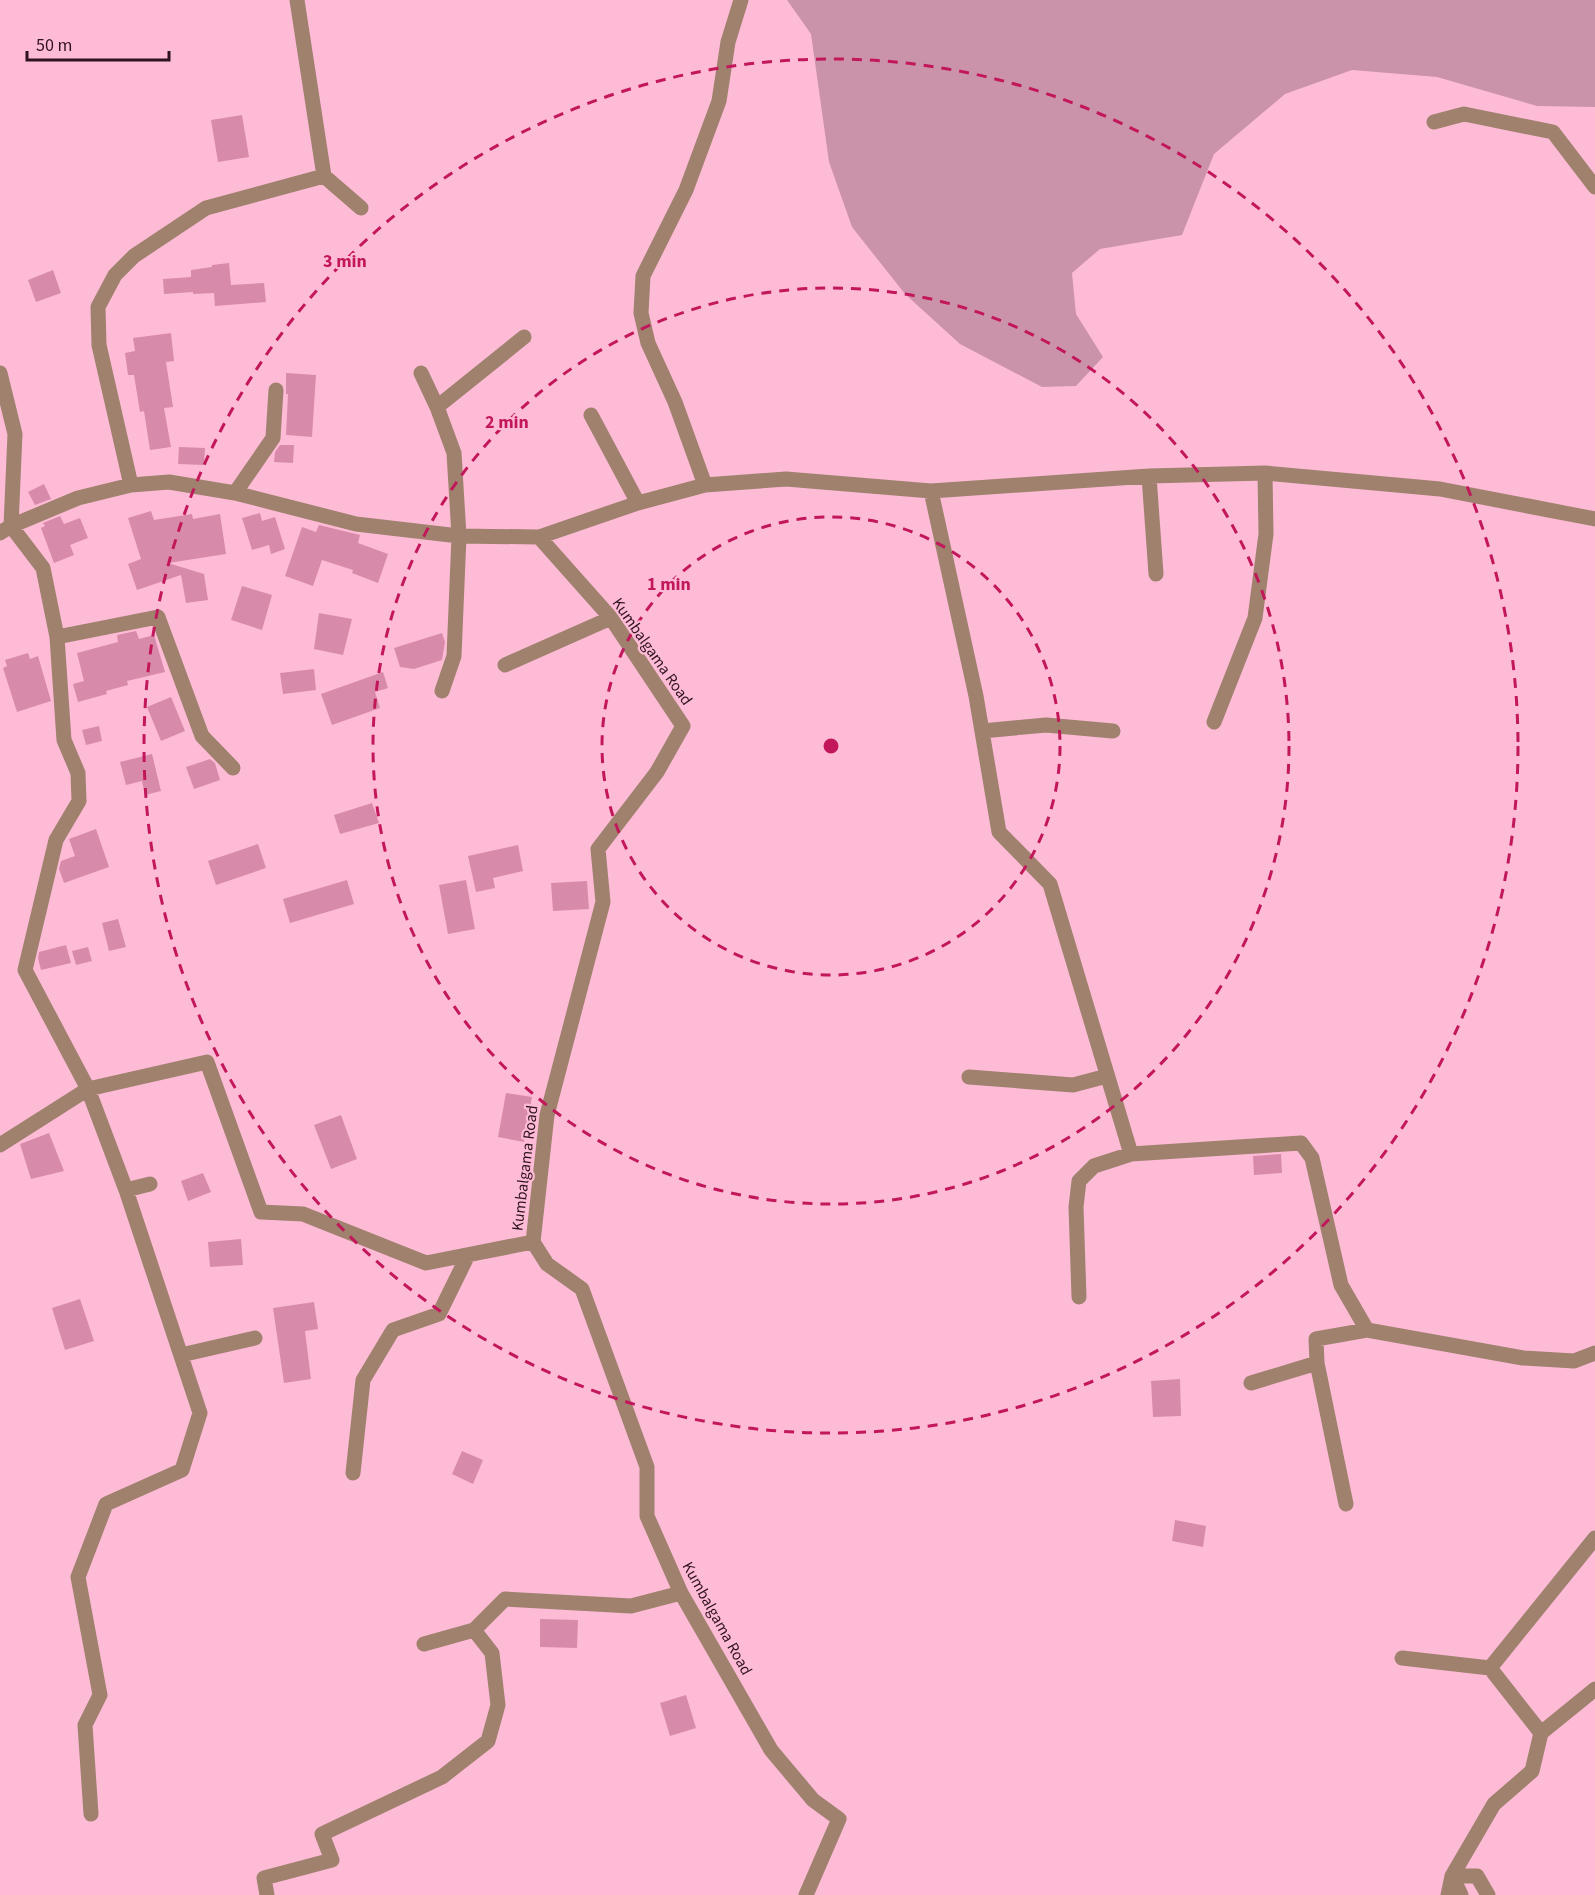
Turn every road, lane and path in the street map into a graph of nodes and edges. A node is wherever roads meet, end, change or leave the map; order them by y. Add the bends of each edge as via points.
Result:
1 (297, 0) edge
2 (741, 0) edge
3 (1434, 122) dead end
4 (324, 176) junction
5 (1595, 187) edge
6 (361, 208) dead end
7 (524, 337) dead end
8 (0, 373) edge
9 (422, 373) dead end
10 (276, 390) dead end
11 (437, 407) junction
12 (591, 416) dead end
13 (1265, 473) junction
14 (1149, 476) junction
15 (131, 485) junction
16 (705, 485) junction
17 (931, 491) junction
18 (235, 493) junction
19 (638, 503) junction
20 (1595, 519) edge
21 (6, 529) edge
22 (459, 536) junction
23 (539, 537) junction
24 (1156, 574) dead end
25 (611, 618) junction
26 (57, 638) junction
27 (505, 665) dead end
28 (442, 691) dead end
29 (1214, 722) dead end
30 (982, 731) junction
31 (1113, 731) dead end
32 (233, 768) dead end
33 (1107, 1076) junction
34 (969, 1077) dead end
35 (88, 1089) junction
36 (0, 1145) edge
37 (1131, 1155) junction
38 (150, 1184) dead end
39 (126, 1190) junction
40 (533, 1242) junction
41 (468, 1255) junction
42 (1079, 1297) dead end
43 (1367, 1330) junction
44 (255, 1338) dead end
45 (1595, 1353) edge
46 (181, 1355) junction
47 (1317, 1363) junction
48 (1251, 1383) dead end
49 (353, 1473) dead end
50 (1346, 1504) dead end
51 (1595, 1538) edge
52 (681, 1593) junction
53 (474, 1630) junction
54 (424, 1644) dead end
55 (1402, 1658) dead end
56 (1490, 1668) junction
57 (1595, 1689) edge
58 (1541, 1733) junction
59 (91, 1814) dead end
60 (1452, 1876) junction
61 (267, 1895) edge
62 (806, 1895) edge
63 (1448, 1895) edge
64 (1461, 1895) edge
65 (1488, 1895) edge

1 - 4 street
2 - 16 street via 728,42 719,101 686,190 643,276 641,313 648,343 675,402
3 - 5 street via 1464,114 1553,132
4 - 6 street
4 - 15 street via 206,208 134,256 115,275 98,307 99,345
7 - 11 street
8 - 21 street via 15,434
9 - 11 street
10 - 18 street via 273,438
11 - 22 street via 454,453
12 - 19 street
13 - 14 street
13 - 20 street via 1440,489
13 - 29 street via 1266,534 1256,618
14 - 17 street
14 - 24 street
15 - 18 street via 169,482
15 - 21 street via 78,498
16 - 17 street via 786,479
16 - 19 street
17 - 30 street
18 - 22 street via 356,524
19 - 23 street
21 - 26 street via 43,568
22 - 23 street
22 - 28 street via 454,656
23 - 25 street, Kumbalgama Road
25 - 27 street
25 - 40 street, Kumbalgama Road via 683,726 657,772 598,849 603,902 547,1115
26 - 32 street via 158,617 202,736
26 - 35 street via 64,740 78,772 79,801 56,840 25,970
30 - 31 street via 1046,725
30 - 33 street via 999,832 1050,884
33 - 34 street via 1073,1085
33 - 37 street
35 - 36 street
35 - 39 street
35 - 41 street via 207,1062 261,1212 303,1214 426,1263
37 - 42 street via 1094,1166 1079,1181
37 - 43 street via 1301,1143 1312,1158 1341,1285
38 - 39 street
39 - 46 street
40 - 41 street
40 - 52 street, Kumbalgama Road via 547,1264 582,1289 647,1467 647,1516
41 - 49 street via 439,1314 393,1330 363,1380
43 - 45 street via 1523,1358 1574,1361
43 - 47 street via 1316,1339
44 - 46 street
46 - 59 street via 200,1413 182,1470 106,1504 78,1577 100,1695 85,1725
47 - 48 street
47 - 50 street
51 - 56 street
52 - 53 street via 631,1606 505,1599
52 - 62 street, Kumbalgama Road via 771,1750 813,1800 839,1819
53 - 54 street
53 - 61 street via 492,1653 498,1705 488,1741 442,1777 322,1834 332,1860 264,1878
55 - 56 street
56 - 58 street
57 - 58 street
58 - 60 street via 1532,1771 1494,1804
60 - 63 street
60 - 64 street
60 - 65 street via 1476,1876

